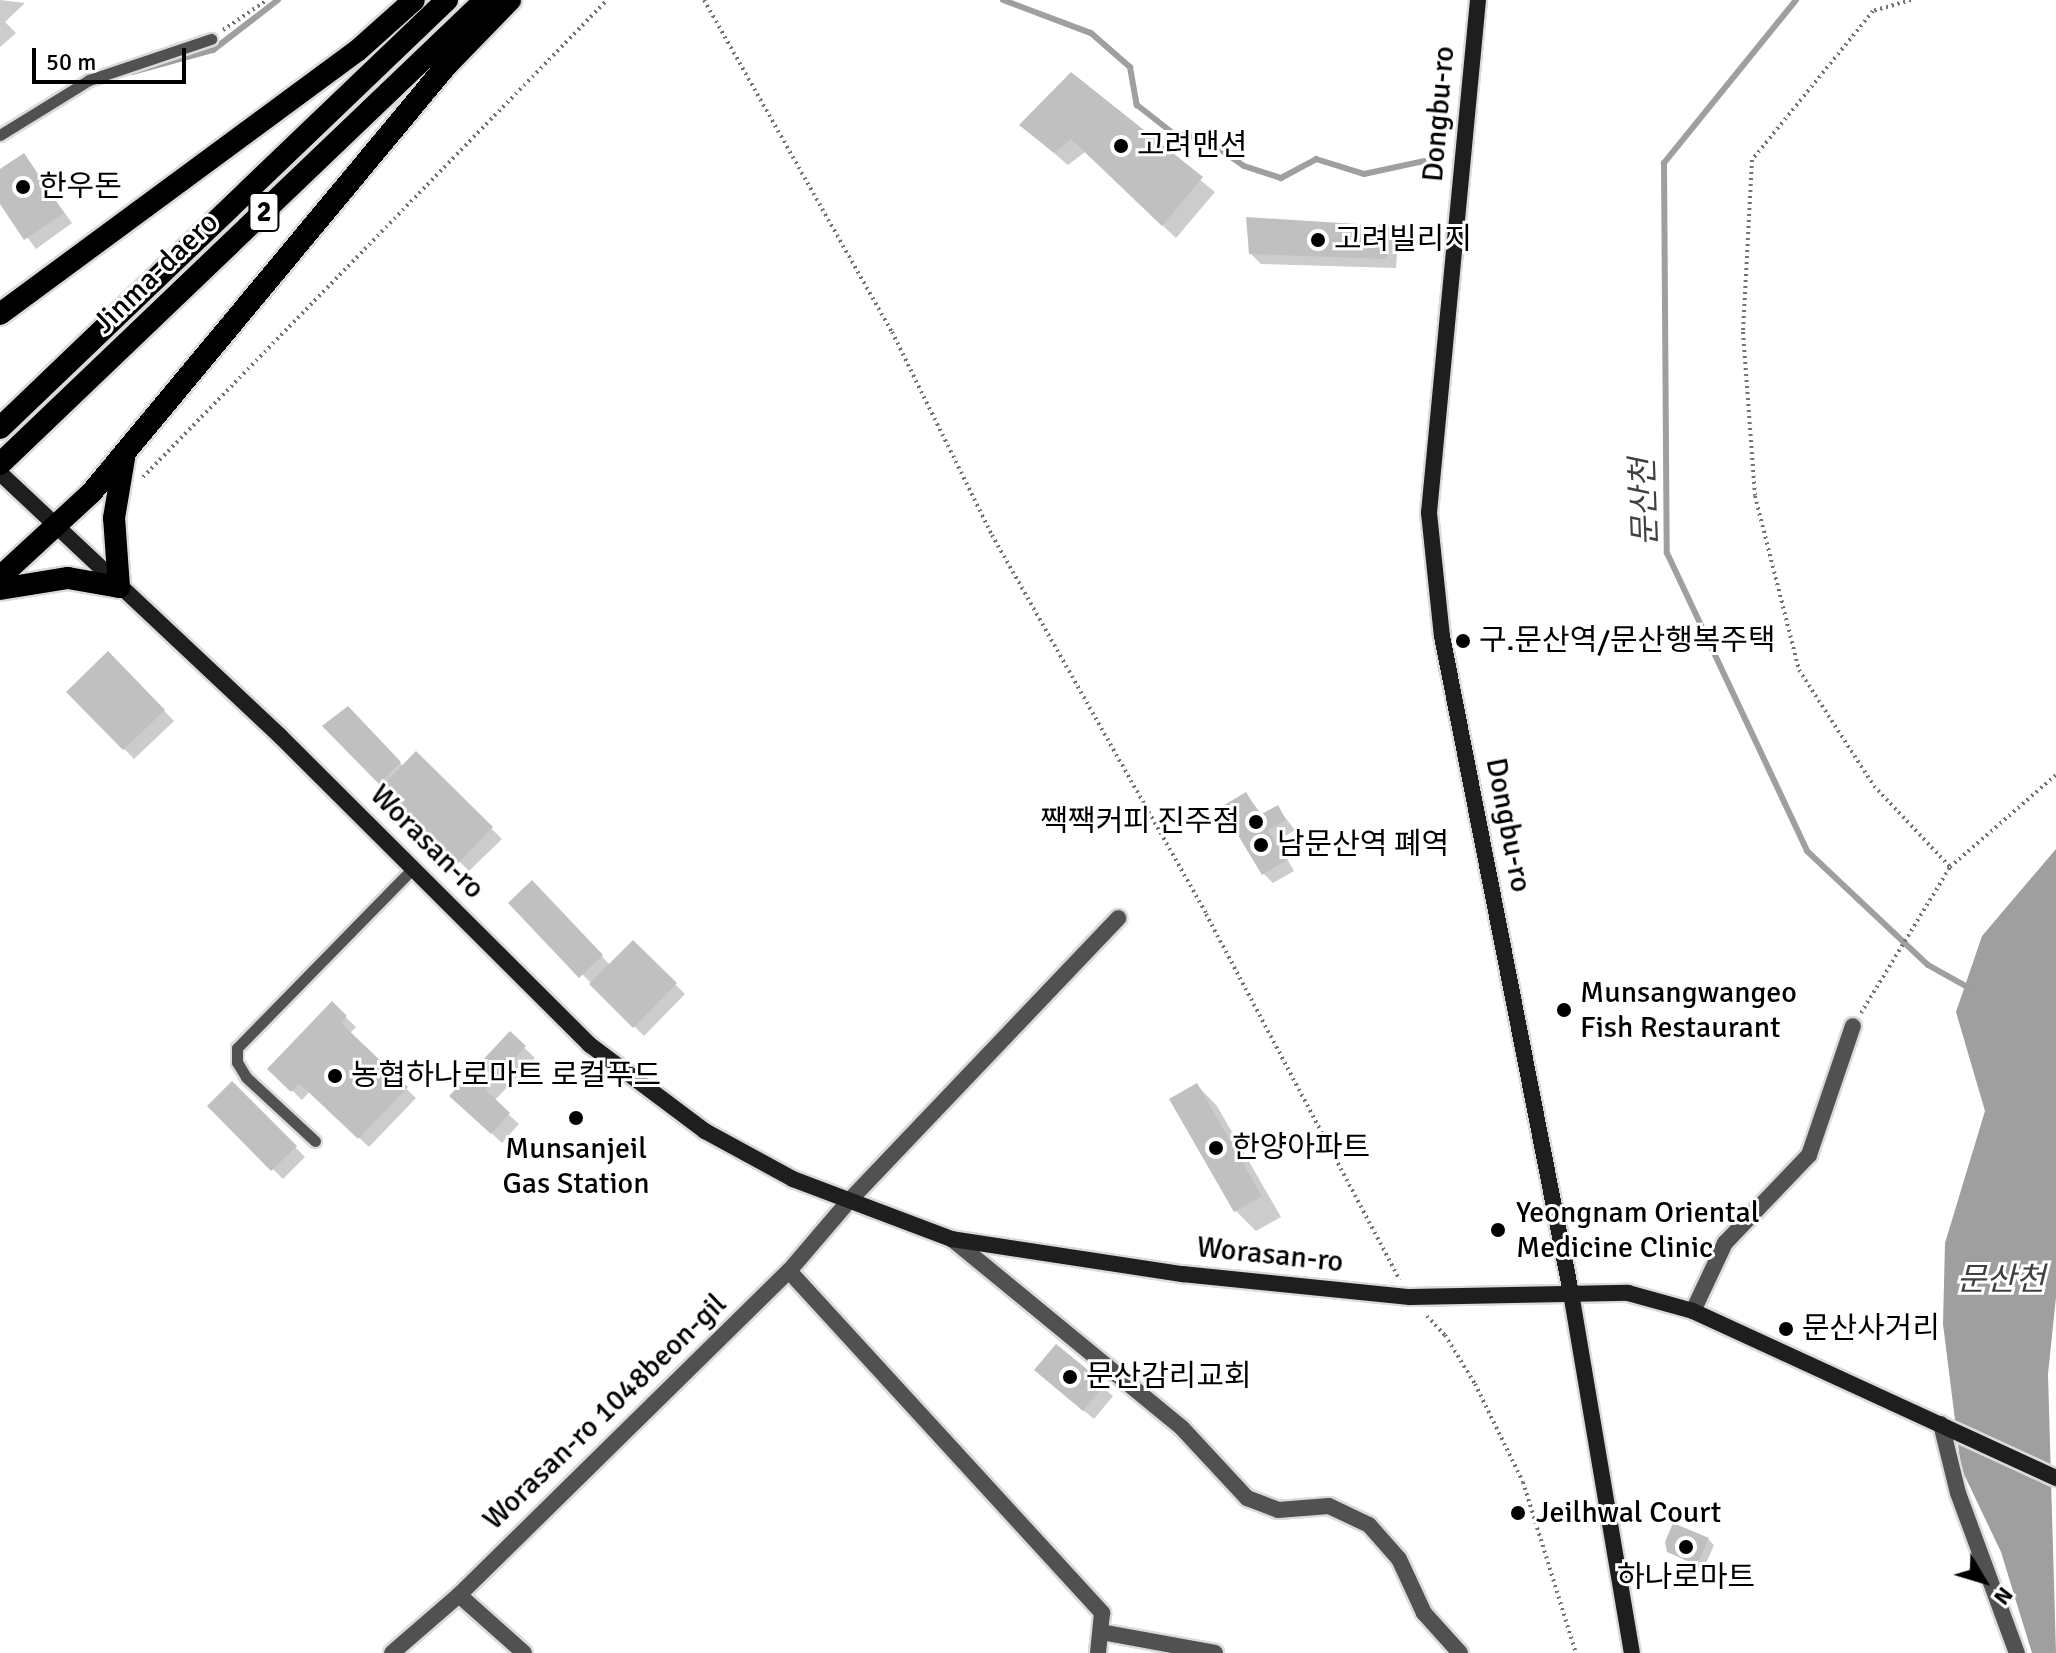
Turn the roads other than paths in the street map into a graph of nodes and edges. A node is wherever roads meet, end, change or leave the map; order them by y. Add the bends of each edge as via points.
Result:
1 (414, 0) edge
2 (447, 0) edge
3 (485, 0) edge
4 (510, 0) edge
5 (1478, 0) edge
6 (211, 39) road end
7 (0, 135) edge
8 (0, 314) edge
9 (0, 428) edge
10 (127, 451) junction
11 (0, 464) edge
12 (0, 473) edge
13 (57, 527) junction
14 (0, 577) edge
15 (119, 587) junction
16 (0, 589) edge
17 (413, 868) junction
18 (1118, 918) dead end
19 (1853, 1026) road end
20 (315, 1141) dead end
21 (848, 1202) junction
22 (952, 1239) junction
23 (789, 1271) junction
24 (1571, 1293) junction
25 (1693, 1311) junction
26 (1941, 1424) junction
27 (2056, 1478) edge
28 (459, 1595) junction
29 (1101, 1632) junction
30 (392, 1653) edge
31 (524, 1653) edge
32 (1098, 1653) edge
33 (1215, 1653) edge
34 (1460, 1653) edge
35 (1632, 1653) edge
36 (2017, 1653) edge

1 - 8 highway via 357,51
2 - 9 highway, Jinma-daero / 2
3 - 11 highway, Jinma-daero / 2
4 - 10 highway via 446,66
5 - 24 main road, Dongbu-ro via 1429,513 1442,636
6 - 7 lane via 89,80
10 - 13 highway
10 - 15 highway via 115,505
12 - 13 main road, Worasan-ro
13 - 14 highway
13 - 15 main road, Worasan-ro
15 - 16 highway via 68,578
15 - 17 main road, Worasan-ro
17 - 20 lane via 237,1048 237,1062 246,1077
17 - 21 main road, Worasan-ro via 590,1045 636,1083 759,1162
18 - 21 street
19 - 25 street via 1809,1155 1725,1243
21 - 22 main road, Worasan-ro
21 - 23 street, Worasan-ro 1048beon-gil
22 - 24 main road, Worasan-ro via 1182,1274 1410,1297
22 - 34 street via 1182,1428 1247,1498 1278,1510 1329,1506 1369,1525 1399,1559 1424,1613
23 - 28 street, Worasan-ro 1048beon-gil
23 - 29 street via 1102,1613
24 - 25 main road, Worasan-ro via 1628,1293
24 - 35 main road, Dongbu-ro
25 - 26 main road, Worasan-ro
26 - 27 main road, Worasan-ro
26 - 36 street via 1958,1493
28 - 30 street, Worasan-ro 1048beon-gil
28 - 31 street
29 - 32 street
29 - 33 street

